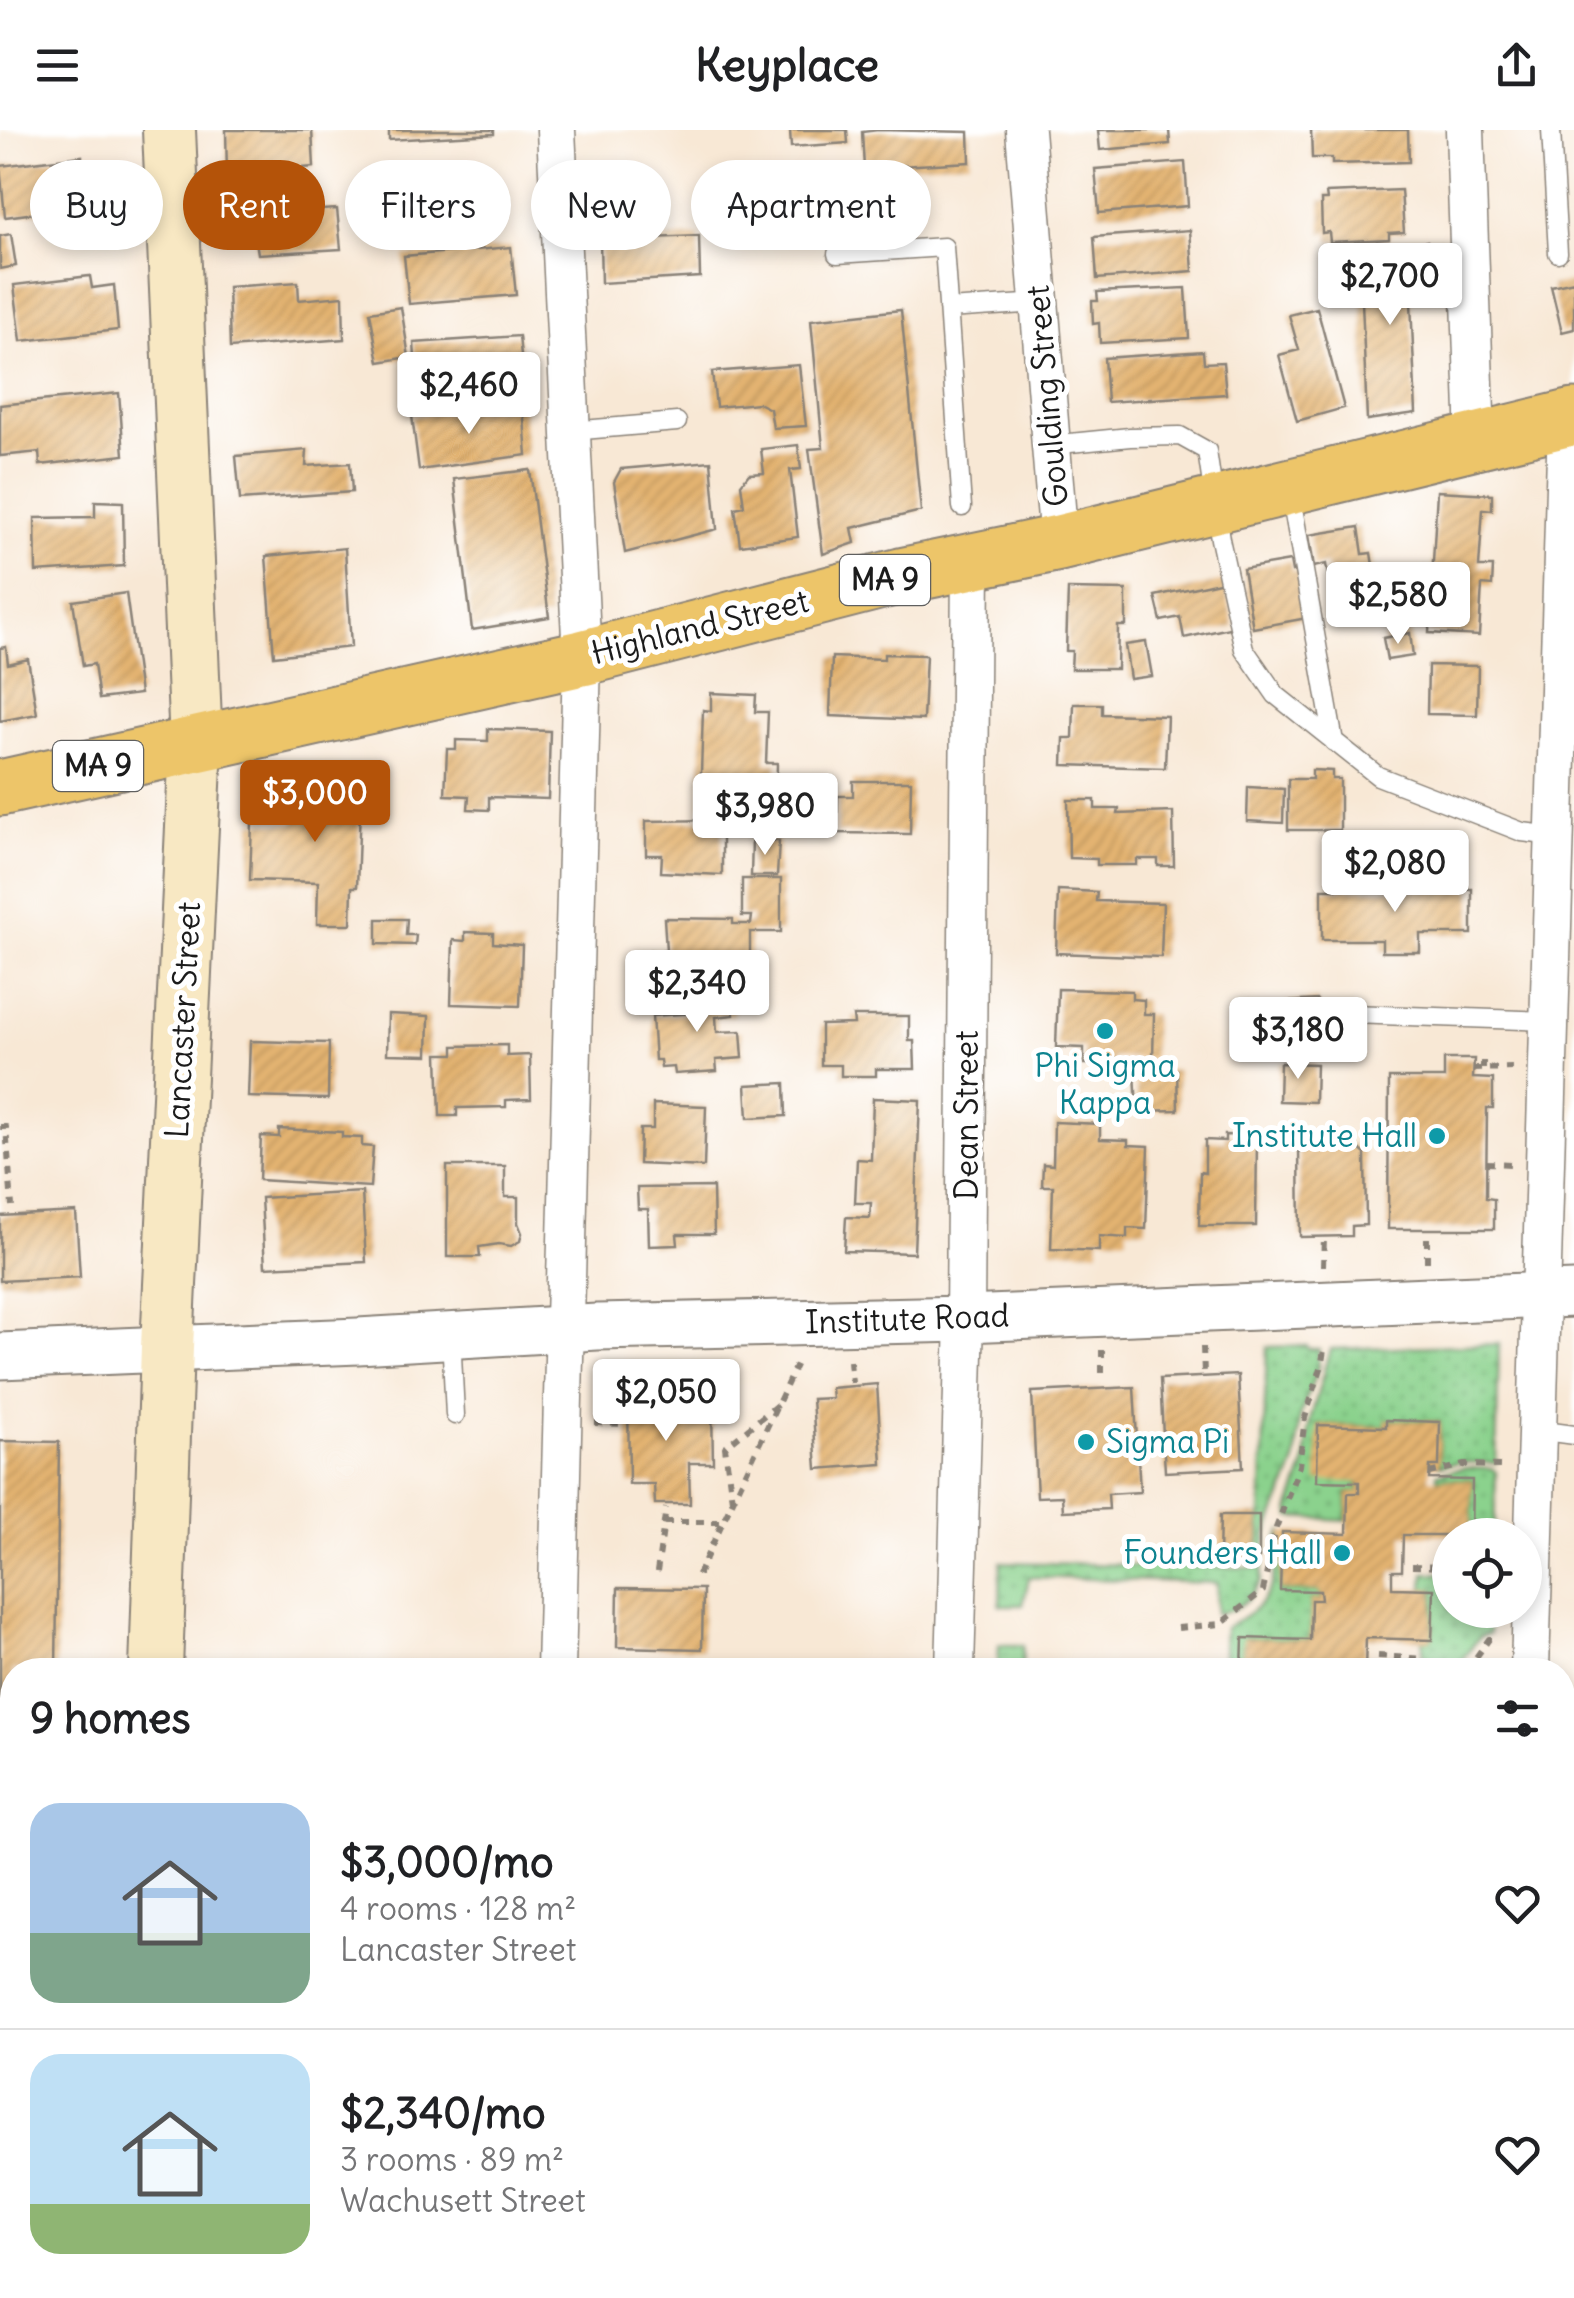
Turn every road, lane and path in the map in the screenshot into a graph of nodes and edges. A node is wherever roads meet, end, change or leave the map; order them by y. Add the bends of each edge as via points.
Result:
1 (169, 130) edge
2 (556, 130) edge
3 (1025, 130) edge
4 (1464, 130) edge
5 (1551, 130) edge
6 (1558, 253) dead end
7 (836, 254) dead end
8 (1039, 303) junction
9 (948, 309) junction
10 (1570, 418) edge
11 (677, 422) dead end
12 (571, 430) junction
13 (1476, 441) junction
14 (1050, 445) junction
15 (1289, 486) junction
16 (1214, 504) junction
17 (962, 507) dead end
18 (1059, 543) junction
19 (971, 560) junction
20 (582, 658) junction
21 (1565, 741) edge
22 (1334, 742) junction
23 (196, 744) junction
24 (0, 788) edge
25 (1554, 836) junction
26 (1322, 1014) dead end
27 (1549, 1020) junction
28 (1483, 1058) dead end
29 (1517, 1068) dead end
30 (0, 1128) edge
31 (1486, 1164) dead end
32 (1514, 1164) dead end
33 (12, 1206) dead end
34 (1428, 1229) dead end
35 (1324, 1237) dead end
36 (1427, 1264) dead end
37 (1323, 1268) dead end
38 (1557, 1295) edge
39 (966, 1319) junction
40 (564, 1329) junction
41 (451, 1335) junction
42 (1325, 1342) dead end
43 (1203, 1346) dead end
44 (167, 1347) junction
45 (1102, 1349) dead end
46 (849, 1355) dead end
47 (0, 1356) edge
48 (800, 1357) dead end
49 (1102, 1373) dead end
50 (1204, 1374) dead end
51 (852, 1383) dead end
52 (778, 1404) junction
53 (455, 1415) dead end
54 (594, 1424) dead end
55 (626, 1424) dead end
56 (1556, 1433) edge
57 (1506, 1466) dead end
58 (1429, 1473) dead end
59 (732, 1504) junction
60 (666, 1508) dead end
61 (664, 1522) junction
62 (723, 1522) junction
63 (1412, 1566) dead end
64 (1432, 1567) edge
65 (657, 1572) dead end
66 (698, 1575) dead end
67 (1178, 1628) dead end
68 (1501, 1640) dead end
69 (1378, 1656) dead end
70 (156, 1658) edge
71 (556, 1658) edge
72 (955, 1658) edge
73 (1409, 1658) edge
74 (1476, 1658) edge
75 (1531, 1658) edge

1 - 23 main road, Lancaster Street
2 - 12 street
3 - 8 street, Goulding Street
4 - 13 street
5 - 6 lane
7 - 9 lane via 944,246
8 - 9 lane
8 - 14 street, Goulding Street
9 - 17 lane
10 - 13 highway, Highland Street / MA 9
10 - 21 street
11 - 12 lane
12 - 20 street
13 - 15 highway, Highland Street / MA 9
14 - 16 lane via 1180,436 1207,451
14 - 18 street, Goulding Street
15 - 16 highway, Highland Street / MA 9
15 - 22 lane
16 - 18 highway, Highland Street / MA 9
16 - 22 lane via 1244,649 1276,695
18 - 19 highway, Highland Street / MA 9
19 - 20 highway, Highland Street / MA 9
19 - 39 street, Dean Street
20 - 23 highway, Highland Street / MA 9
20 - 40 street
21 - 25 street
22 - 25 lane via 1378,776 1522,832
23 - 24 highway, Highland Street / MA 9
23 - 44 main road, Lancaster Street
25 - 27 street
26 - 27 lane
27 - 38 street
28 - 29 path via 1478,1069
30 - 33 path via 6,1127
31 - 32 path
34 - 36 path
35 - 37 path
38 - 39 street, Institute Road
38 - 56 street
39 - 40 street, Institute Road
39 - 72 street, Dean Street
40 - 41 street, Institute Road
40 - 71 street
41 - 44 street, Institute Road
41 - 53 lane
42 - 67 path via 1263,1591 1220,1624
43 - 50 path
44 - 47 street, Institute Road
44 - 70 main road, Lancaster Street
45 - 49 path
46 - 51 path
48 - 52 path
52 - 59 path
52 - 59 path via 725,1447
54 - 55 path
56 - 75 street
57 - 58 path
59 - 62 path
60 - 61 path
61 - 62 path
61 - 65 path
62 - 66 path
63 - 64 path
68 - 74 path via 1489,1639
69 - 73 path

